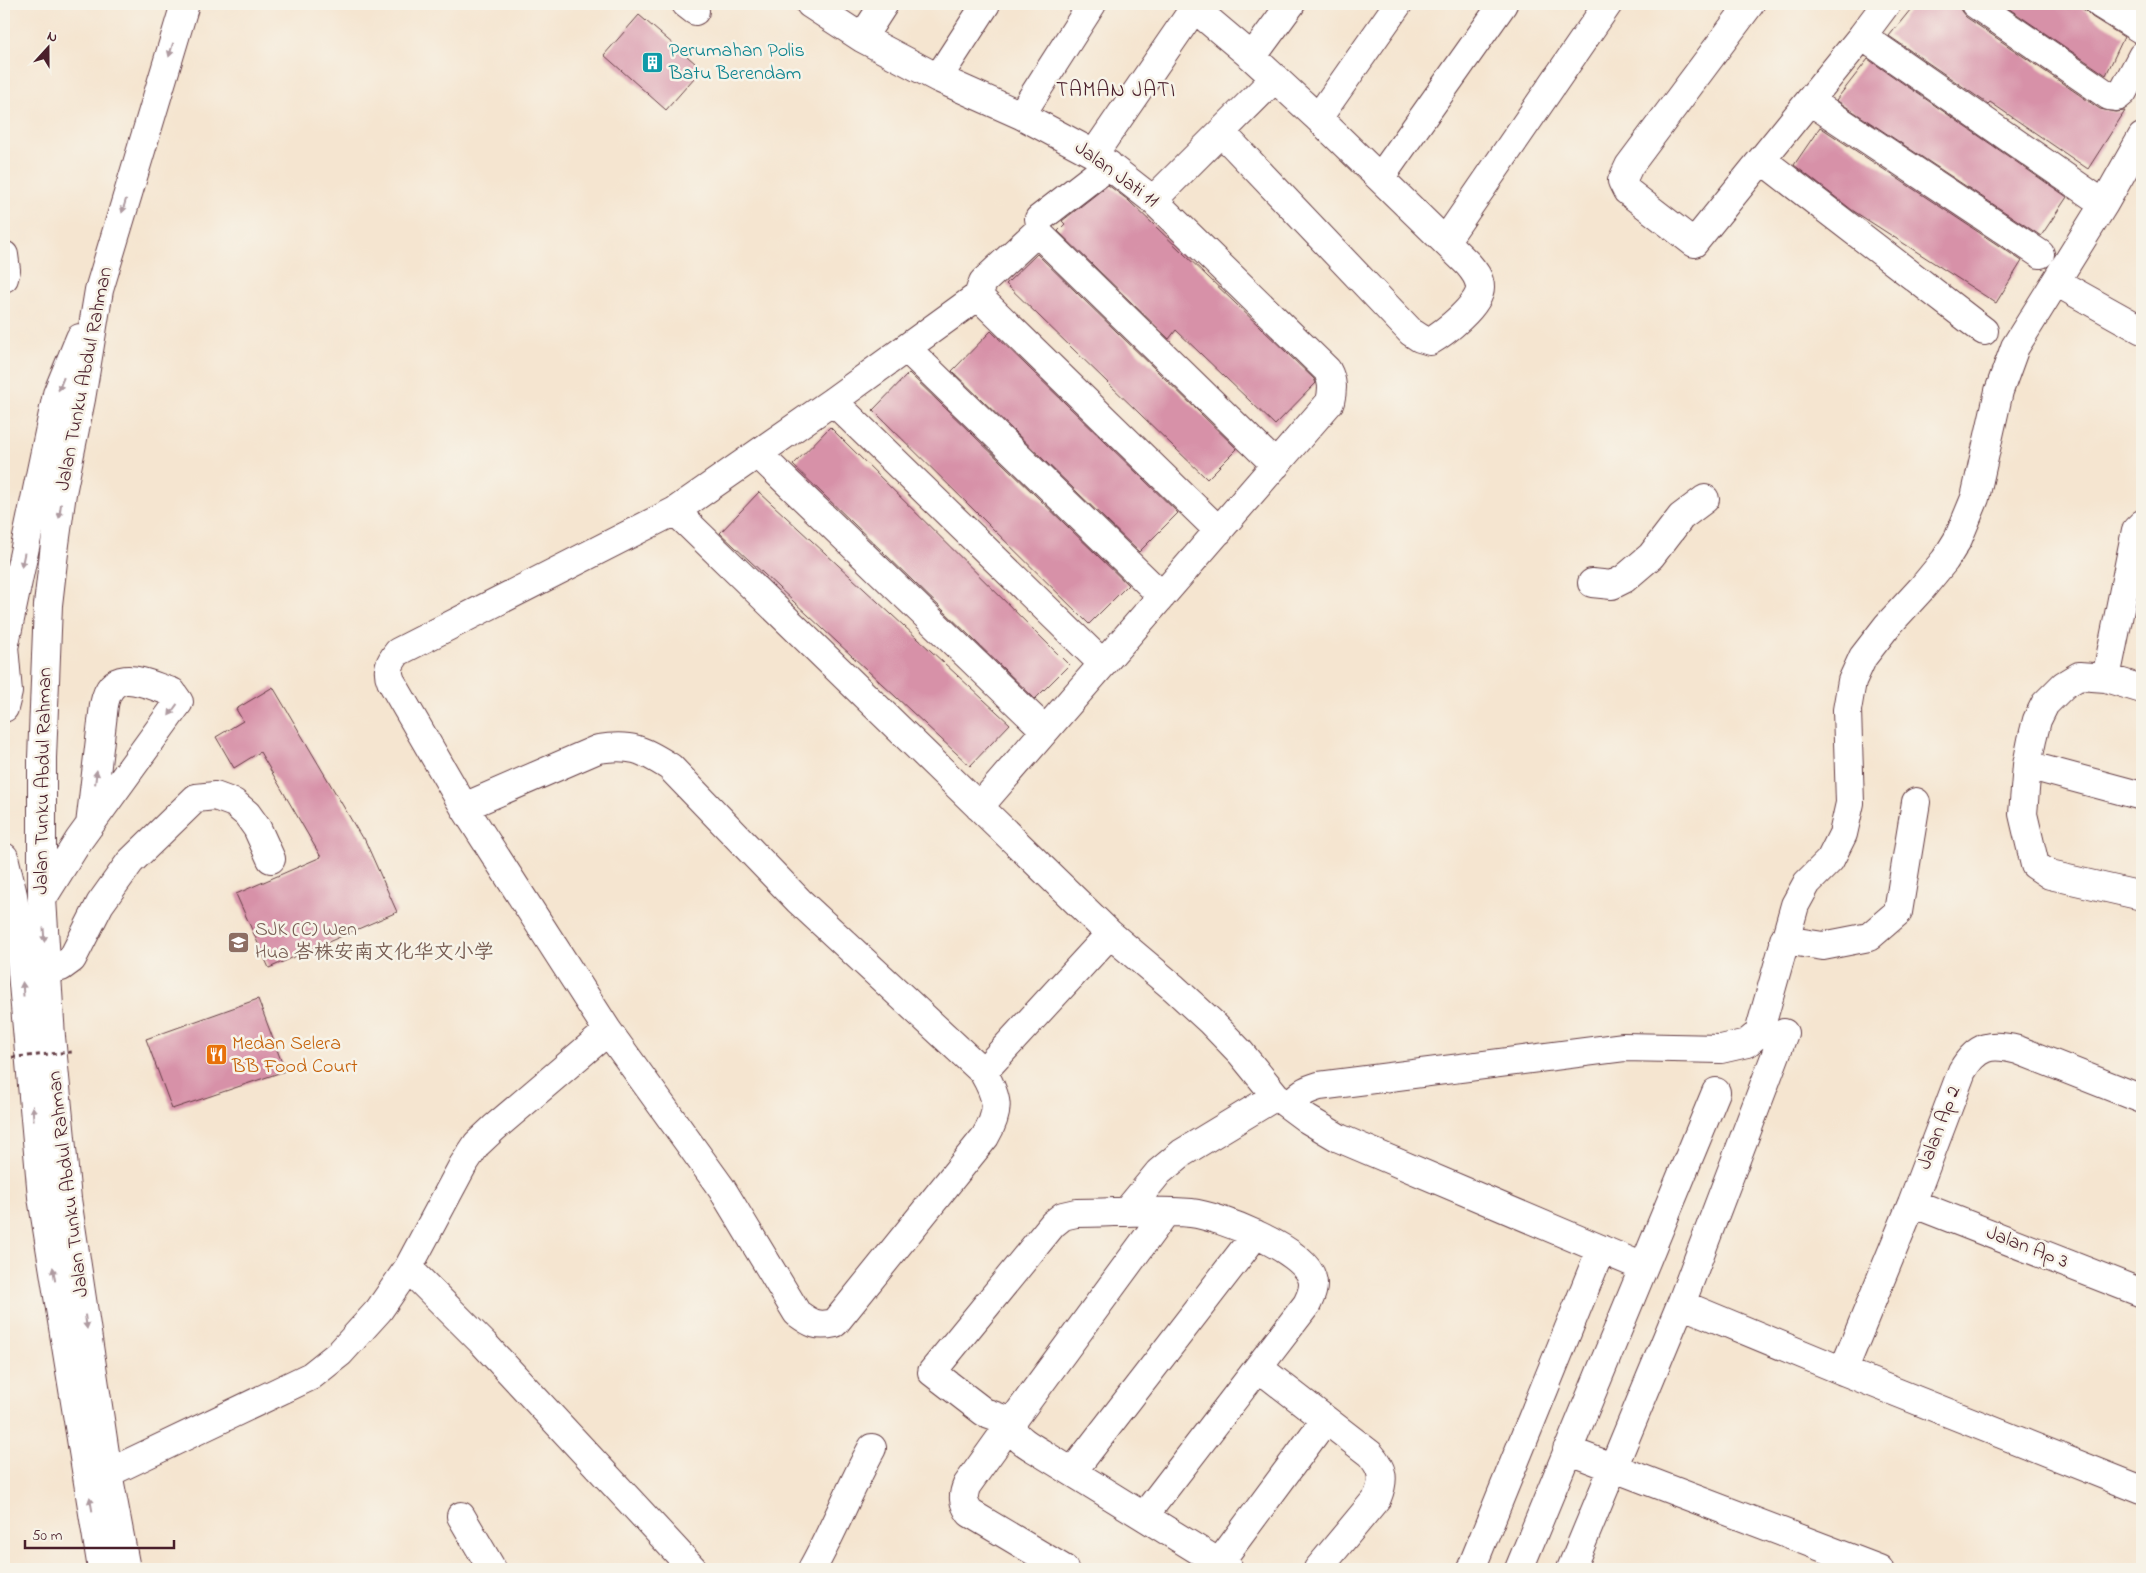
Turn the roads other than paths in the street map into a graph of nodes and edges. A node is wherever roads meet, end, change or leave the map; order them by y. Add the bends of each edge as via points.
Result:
1 (185, 4) edge
2 (810, 4) edge
3 (884, 4) edge
4 (986, 4) edge
5 (1092, 4) edge
6 (1291, 4) edge
7 (1398, 4) edge
8 (1503, 4) edge
9 (1608, 4) edge
10 (1750, 4) edge
11 (1886, 4) edge
12 (1975, 4) edge
13 (2100, 4) edge
14 (1195, 6) edge
15 (2142, 30) edge
16 (1862, 36) junction
17 (862, 38) junction
18 (2142, 56) edge
19 (1252, 57) junction
20 (938, 78) junction
21 (1275, 78) junction
22 (1810, 101) junction
23 (1021, 115) junction
24 (1318, 118) junction
25 (1221, 132) junction
26 (2142, 137) edge
27 (1101, 159) junction
28 (1762, 160) junction
29 (1380, 178) junction
30 (1153, 200) junction
31 (2104, 204) junction
32 (1040, 219) dead end
33 (1446, 240) junction
34 (2040, 254) dead end
35 (4, 255) edge
36 (4, 278) edge
37 (2056, 282) junction
38 (99, 290) junction
39 (978, 296) junction
40 (2142, 330) edge
41 (1984, 331) dead end
42 (906, 348) junction
43 (833, 401) junction
44 (758, 454) junction
45 (1276, 465) junction
46 (1704, 499) dead end
47 (675, 511) junction
48 (2142, 524) edge
49 (1219, 531) junction
50 (1592, 583) dead end
51 (1162, 596) junction
52 (4, 647) edge
53 (1102, 664) junction
54 (2093, 677) junction
55 (2142, 689) edge
56 (4, 708) edge
57 (1045, 730) junction
58 (2027, 765) junction
59 (2142, 796) edge
60 (1916, 802) dead end
61 (979, 807) junction
62 (464, 808) junction
63 (90, 825) junction
64 (4, 857) edge
65 (270, 860) dead end
66 (8, 887) edge
67 (2142, 896) edge
68 (42, 899) junction
69 (1110, 934) junction
70 (1784, 940) junction
71 (46, 970) junction
72 (608, 1031) junction
73 (1784, 1033) dead end
74 (983, 1072) junction
75 (1716, 1092) dead end
76 (2142, 1099) edge
77 (1283, 1101) junction
78 (1912, 1203) junction
79 (1126, 1212) junction
80 (1166, 1212) junction
81 (1256, 1234) junction
82 (1601, 1249) junction
83 (1643, 1267) junction
84 (408, 1268) junction
85 (2142, 1293) edge
86 (1681, 1304) junction
87 (1259, 1368) junction
88 (1843, 1371) junction
89 (1326, 1420) junction
90 (1012, 1422) junction
91 (872, 1448) dead end
92 (1567, 1450) junction
93 (1614, 1468) junction
94 (1074, 1471) junction
95 (108, 1473) junction
96 (2142, 1490) edge
97 (461, 1516) dead end
98 (1144, 1516) junction
99 (1224, 1566) edge
100 (102, 1569) edge
101 (126, 1569) edge
102 (492, 1569) edge
103 (693, 1569) edge
104 (812, 1569) edge
105 (1064, 1569) edge
106 (1318, 1569) edge
107 (1471, 1569) edge
108 (1519, 1569) edge
109 (1571, 1569) edge
110 (1879, 1569) edge

1 -> 38 street, Jalan Tunku Abdul Rahman
2 - 17 street, Jalan Jati 11
3 - 17 street
4 - 20 street
5 - 23 street
6 - 19 street
7 - 24 street
8 - 29 street
9 - 33 street
10 - 28 street via 1629,166 1622,181 1627,191 1694,243
11 - 16 street
12 - 18 street via 2109,96 2117,97 2122,92
13 - 15 street
14 - 19 street
14 - 27 street
16 - 22 street
16 - 31 street
17 - 20 street, Jalan Jati 11
19 - 21 street
20 - 23 street, Jalan Jati 11
21 - 24 street
21 - 25 street
22 - 28 street
22 - 34 street
23 - 27 street, Jalan Jati 11
24 - 29 street
25 - 30 street
25 - 33 street via 1411,332 1430,341 1441,335 1476,302 1480,288 1477,276
26 - 31 street
27 - 30 street, Jalan Jati 11
27 - 32 street
28 - 41 street
29 - 33 street
30 - 45 street, Jalan Jati 11 via 1327,370 1332,379 1330,402
31 - 37 street
35 - 36 street
37 - 40 street
37 - 70 street via 2006,367 1974,498 1958,539 1922,588 1863,657 1852,681 1847,710 1850,803 1844,834 1830,860 1807,882 1795,905
38 -> 52 street via 57,394
38 -> 68 street, Jalan Tunku Abdul Rahman via 62,493 48,604 42,758
39 - 42 street
39 - 45 street via 983,282 1037,232
39 - 49 street
42 - 43 street
42 - 51 street
43 - 44 street
43 - 53 street
44 - 47 street
44 - 57 street
45 - 49 street
46 - 50 street via 1681,518 1651,556 1624,579 1612,585
47 - 61 street
47 - 62 street via 398,652 392,659 388,674 391,682
48 - 54 street via 2136,530
49 - 51 street
51 - 53 street
52 - 56 street via 8,692
53 - 57 street
54 - 55 street
54 - 58 street via 2064,685 2045,704 2037,720
57 - 61 street
58 - 59 street
58 - 67 street via 2023,814 2035,864 2050,875
60 - 70 street via 1898,912 1868,937 1823,946
61 - 69 street
62 - 72 street
62 - 74 street via 598,749 615,746 634,748 652,756 670,767 799,901
63 -> 63 street via 104,705 111,687 122,680 132,680 172,692 179,702
63 - 68 street
64 - 66 street, Jalan Tunku Abdul Rahman
65 - 71 street via 257,828 234,803 216,796 196,798 130,862 100,904 72,959 61,967
100 -> 66 street, Jalan Tunku Abdul Rahman via 42,1197 20,950
68 -> 71 street, Jalan Tunku Abdul Rahman
69 - 74 street
69 - 77 street via 1211,1022
70 - 77 street via 1759,1033 1747,1043 1721,1049 1624,1047 1319,1086
71 -> 95 street, Jalan Tunku Abdul Rahman via 68,1199
72 - 74 street via 722,1189 797,1313 820,1326 835,1323 844,1314 986,1137 995,1122 997,1107 994,1091
72 - 84 street via 477,1144
73 - 86 street
75 - 83 street
76 - 78 street, Jalan Ap 2 via 2018,1050 1989,1046 1977,1052 1962,1070
77 - 79 street via 1182,1153 1159,1172
77 - 82 street via 1338,1138
78 - 85 street, Jalan Ap 3
78 - 88 street, Jalan Ap 2
79 - 80 street
79 - 90 street via 1076,1213 1063,1216 1053,1224 932,1372 984,1412
80 - 81 street via 1192,1213
80 - 90 street
81 - 87 street via 1304,1265 1312,1277 1313,1292 1308,1304
81 - 94 street
82 - 83 street
82 - 107 street
83 - 92 street
84 - 95 street via 363,1329 311,1376
84 - 103 street via 484,1344
86 - 88 street
86 - 93 street
87 - 89 street
87 - 98 street
88 - 96 street
89 - 99 street
89 - 106 street via 1378,1463 1382,1486 1377,1498
90 - 94 street via 1018,1437
90 - 105 street via 967,1485 963,1494 964,1504 970,1513
91 - 104 street
92 - 93 street
92 - 108 street
93 - 109 street
93 - 110 street
94 - 98 street
95 - 101 street, Jalan Tunku Abdul Rahman
97 - 102 street
98 - 99 street

